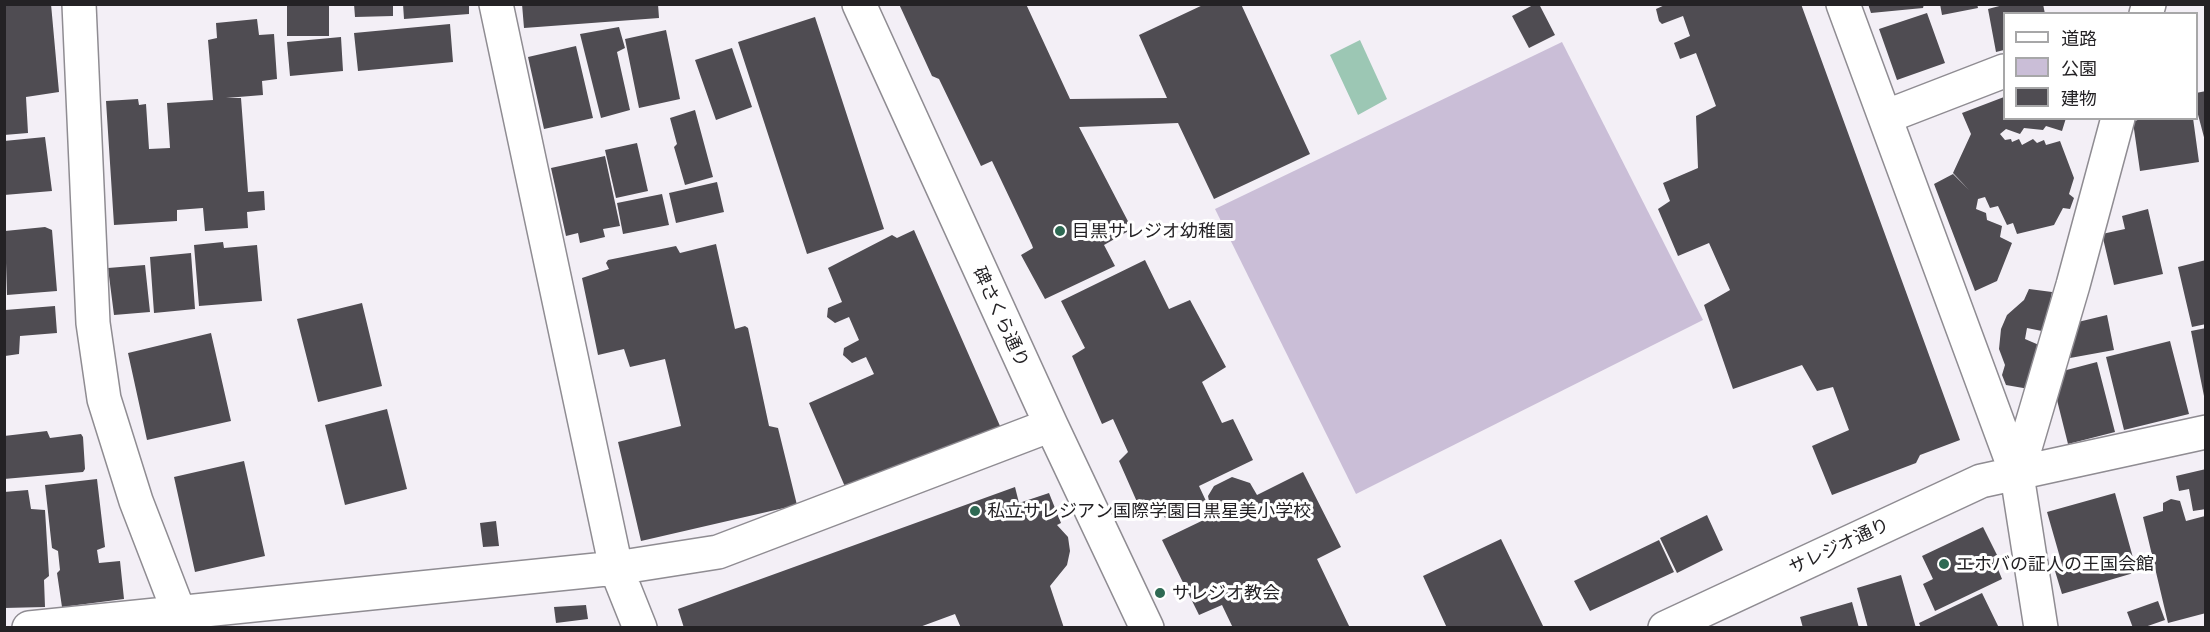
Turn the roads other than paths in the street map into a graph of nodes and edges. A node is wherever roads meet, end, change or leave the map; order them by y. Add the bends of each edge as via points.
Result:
1 (79, 4) edge
2 (496, 4) edge
3 (859, 4) edge
4 (1843, 4) edge
5 (2003, 71) edge
6 (1885, 117) junction
7 (2117, 120) edge
8 (1051, 425) junction
9 (2205, 432) edge
10 (2017, 475) junction
11 (616, 568) junction
12 (182, 621) edge
13 (28, 627) edge
14 (640, 627) edge
15 (1148, 627) edge
16 (1665, 627) edge
17 (2041, 627) edge

1 - 12 street via 93,323 104,399 136,501
2 - 11 street
3 - 8 street, 碑さくら通り
4 - 6 street
5 - 6 street
6 - 10 street
7 - 10 street
8 - 11 street via 718,552
8 - 15 street, 碑さくら通り
9 - 10 street, サレジオ通り
10 - 16 street, サレジオ通り via 1981,481
10 - 17 street
11 - 12 street
11 - 14 street
12 - 13 street

